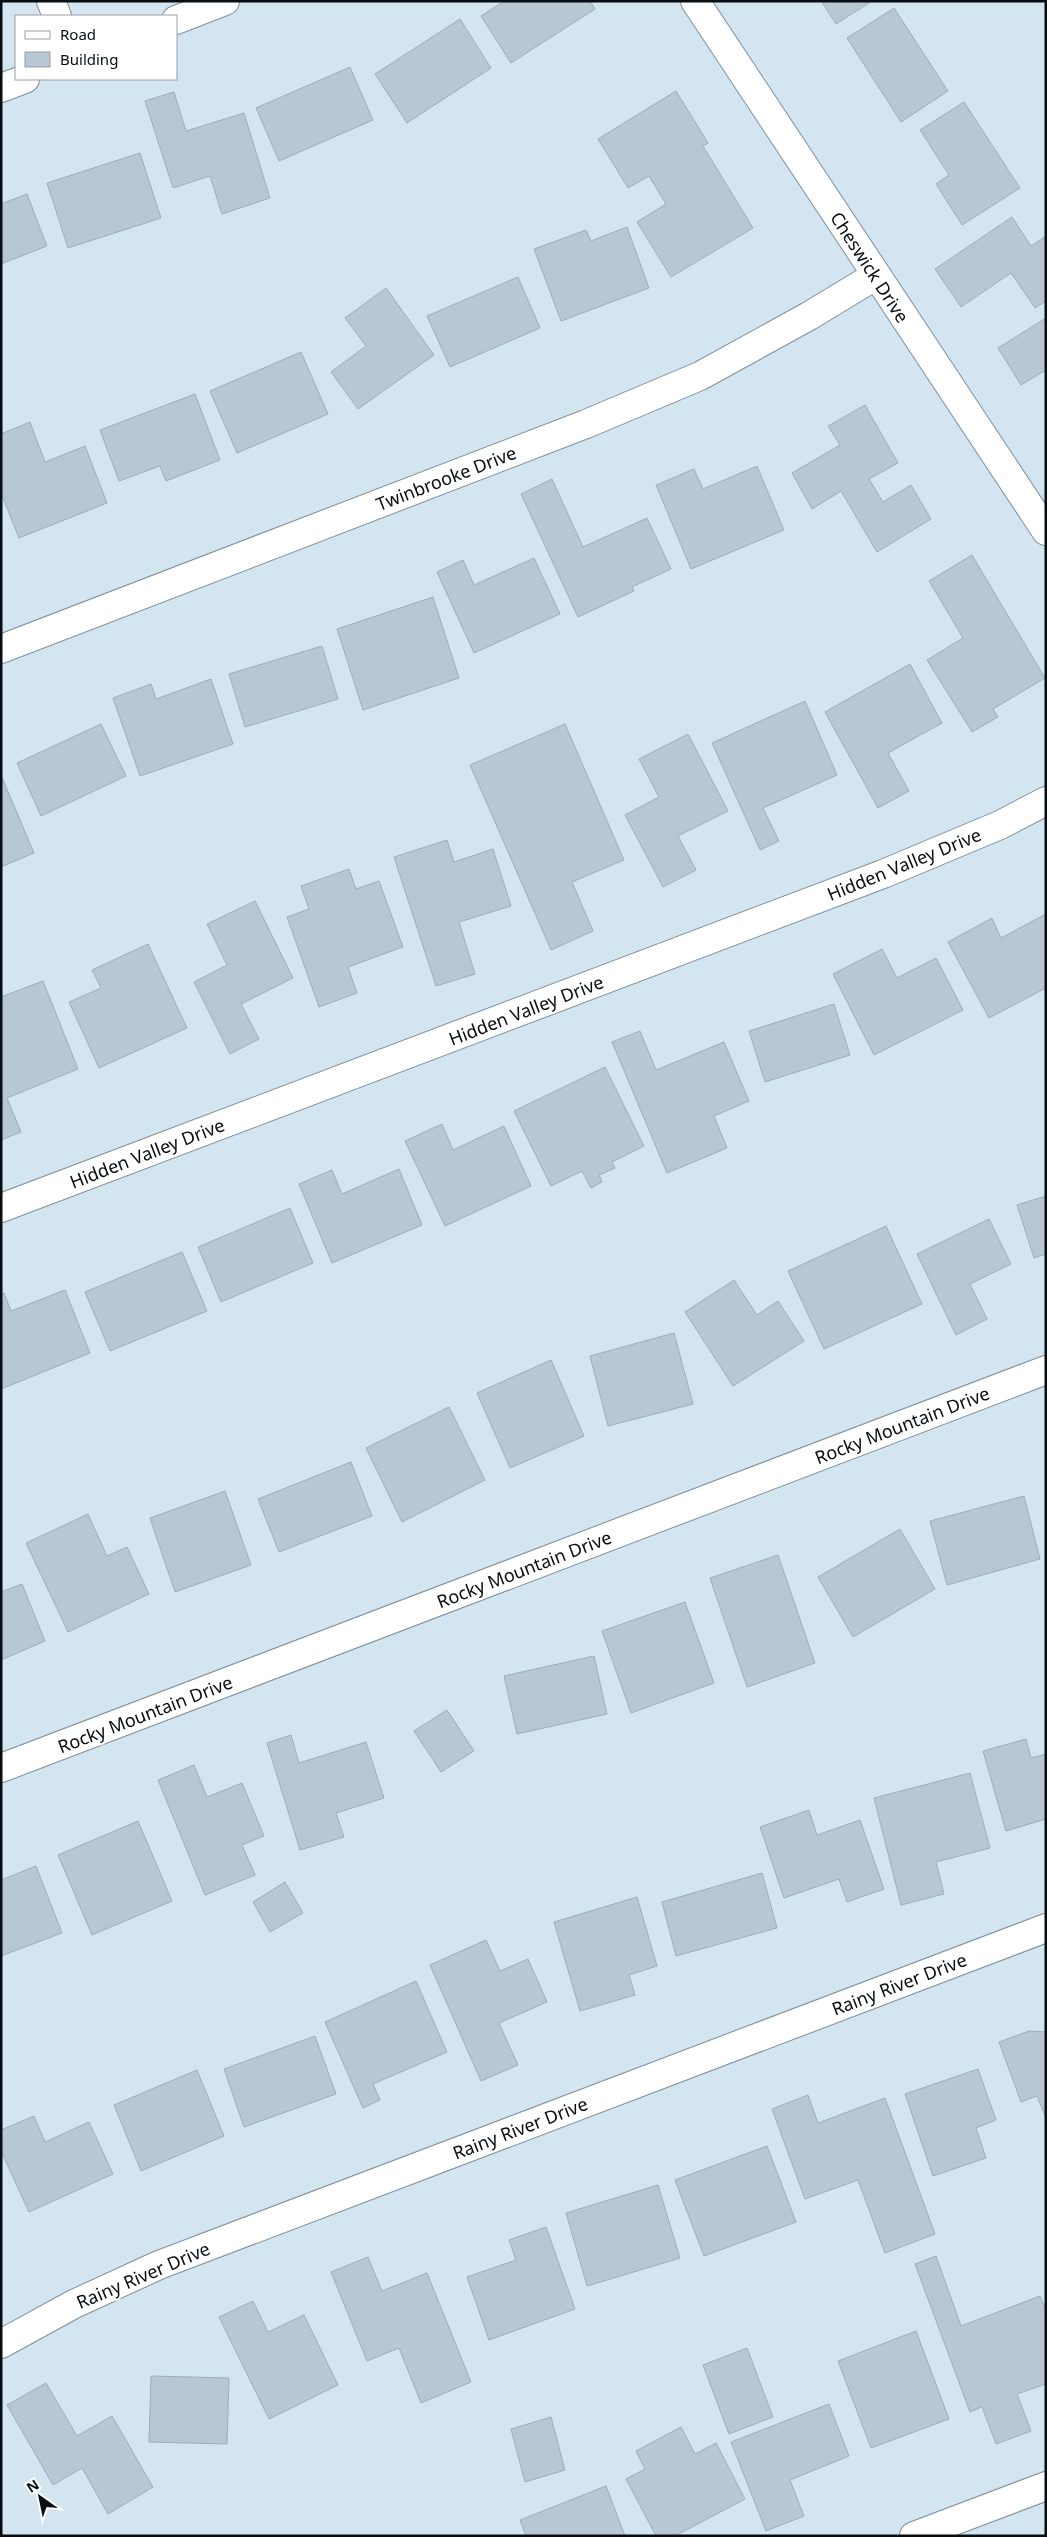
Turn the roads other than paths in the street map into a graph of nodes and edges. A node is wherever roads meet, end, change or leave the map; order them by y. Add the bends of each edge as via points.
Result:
1 (51, 1) edge
2 (224, 1) edge
3 (695, 1) edge
4 (57, 15) edge
5 (178, 19) edge
6 (22, 80) edge
7 (1, 88) edge
8 (875, 276) junction
9 (1046, 531) edge
10 (1, 649) edge
11 (1046, 801) edge
12 (1, 1208) edge
13 (1046, 1370) edge
14 (1, 1768) edge
15 (1046, 1928) edge
16 (1, 2344) edge
17 (1046, 2486) edge
18 (925, 2534) edge

1 - 4 street
2 - 5 street
3 - 8 street, Cheswick Drive
6 - 7 street
8 - 9 street, Cheswick Drive
8 - 10 street, Twinbrooke Drive via 691,380 577,428
11 - 12 street, Hidden Valley Drive via 1000,825 883,874
13 - 14 street, Rocky Mountain Drive
15 - 16 street, Rainy River Drive via 159,2265 74,2304
17 - 18 street

